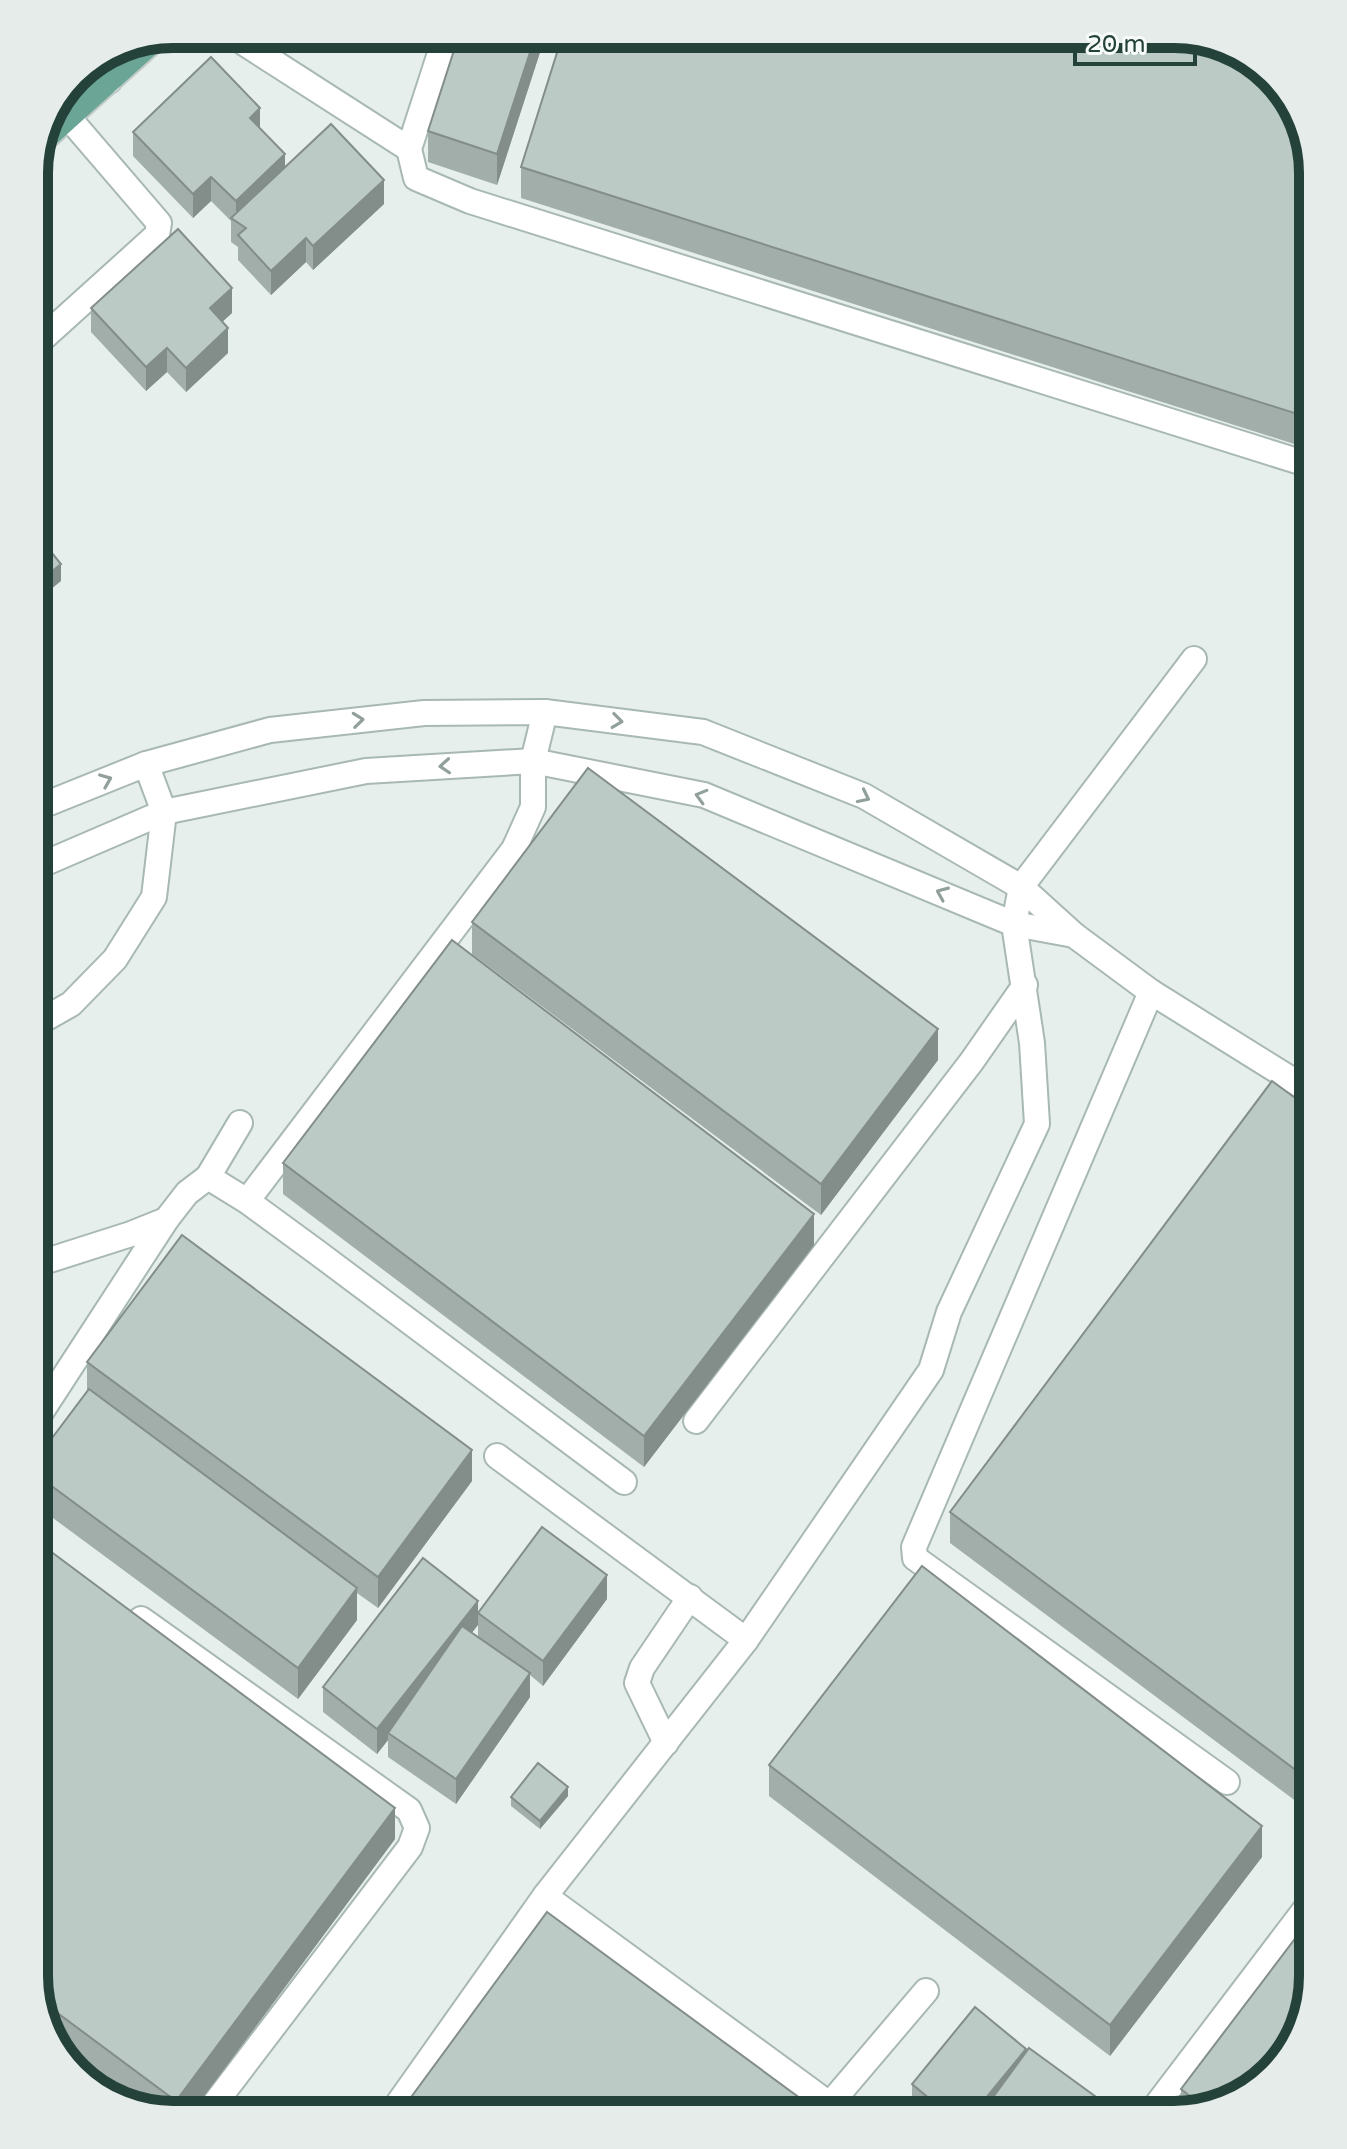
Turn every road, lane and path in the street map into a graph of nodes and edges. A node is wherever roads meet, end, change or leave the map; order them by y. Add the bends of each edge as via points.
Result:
1 (252, 48) edge
2 (442, 48) edge
3 (121, 60) edge
4 (102, 71) edge
5 (68, 117) junction
6 (58, 126) edge
7 (409, 149) junction
8 (48, 333) edge
9 (1299, 462) edge
10 (1194, 659) dead end
11 (545, 712) junction
12 (533, 761) junction
13 (146, 764) junction
14 (48, 803) edge
15 (164, 812) junction
16 (48, 862) edge
17 (1021, 887) junction
18 (1014, 924) junction
19 (1074, 935) junction
20 (1025, 985) junction
21 (1151, 992) junction
22 (48, 1017) edge
23 (1299, 1084) edge
24 (240, 1123) dead end
25 (208, 1177) junction
26 (247, 1201) junction
27 (166, 1220) junction
28 (48, 1261) edge
29 (48, 1401) edge
30 (696, 1421) dead end
31 (497, 1456) dead end
32 (624, 1482) dead end
33 (690, 1597) junction
34 (125, 1608) edge
35 (746, 1640) junction
36 (666, 1743) junction
37 (1227, 1782) dead end
38 (545, 1896) junction
39 (1299, 1917) edge
40 (926, 1991) dead end
41 (217, 2101) edge
42 (400, 2101) edge
43 (825, 2101) edge
44 (844, 2101) edge
45 (1160, 2101) edge

1 - 7 lane
2 - 7 lane
3 - 4 main road
4 - 5 main road
5 - 6 main road
5 - 8 lane via 159,223 157,235
7 - 9 lane via 416,178 470,201
10 - 17 lane
11 - 12 lane
13 -> 11 lane via 270,730 424,713
11 -> 17 lane via 703,732 864,796
12 -> 15 lane via 366,771
18 -> 12 lane via 704,795
12 - 26 lane via 533,807 514,849
14 -> 13 lane
13 - 15 lane
15 - 16 lane
15 - 22 lane via 154,897 115,959 71,1004
17 - 18 lane
17 - 19 lane
18 - 19 lane
18 - 20 lane
19 - 21 lane
20 - 30 lane
20 - 35 lane via 1037,1124 949,1312 931,1370
21 - 23 lane
21 - 37 lane via 914,1547 915,1558
24 - 25 lane
25 - 26 lane
25 - 27 lane
26 - 32 lane
27 - 28 lane
27 - 29 lane
31 - 33 lane
33 - 35 lane
33 - 36 lane via 637,1683
34 - 41 lane via 409,1810 417,1828 410,1847
35 - 36 lane
36 - 38 lane
38 - 42 lane
38 - 43 lane
39 - 45 lane
40 - 44 lane

